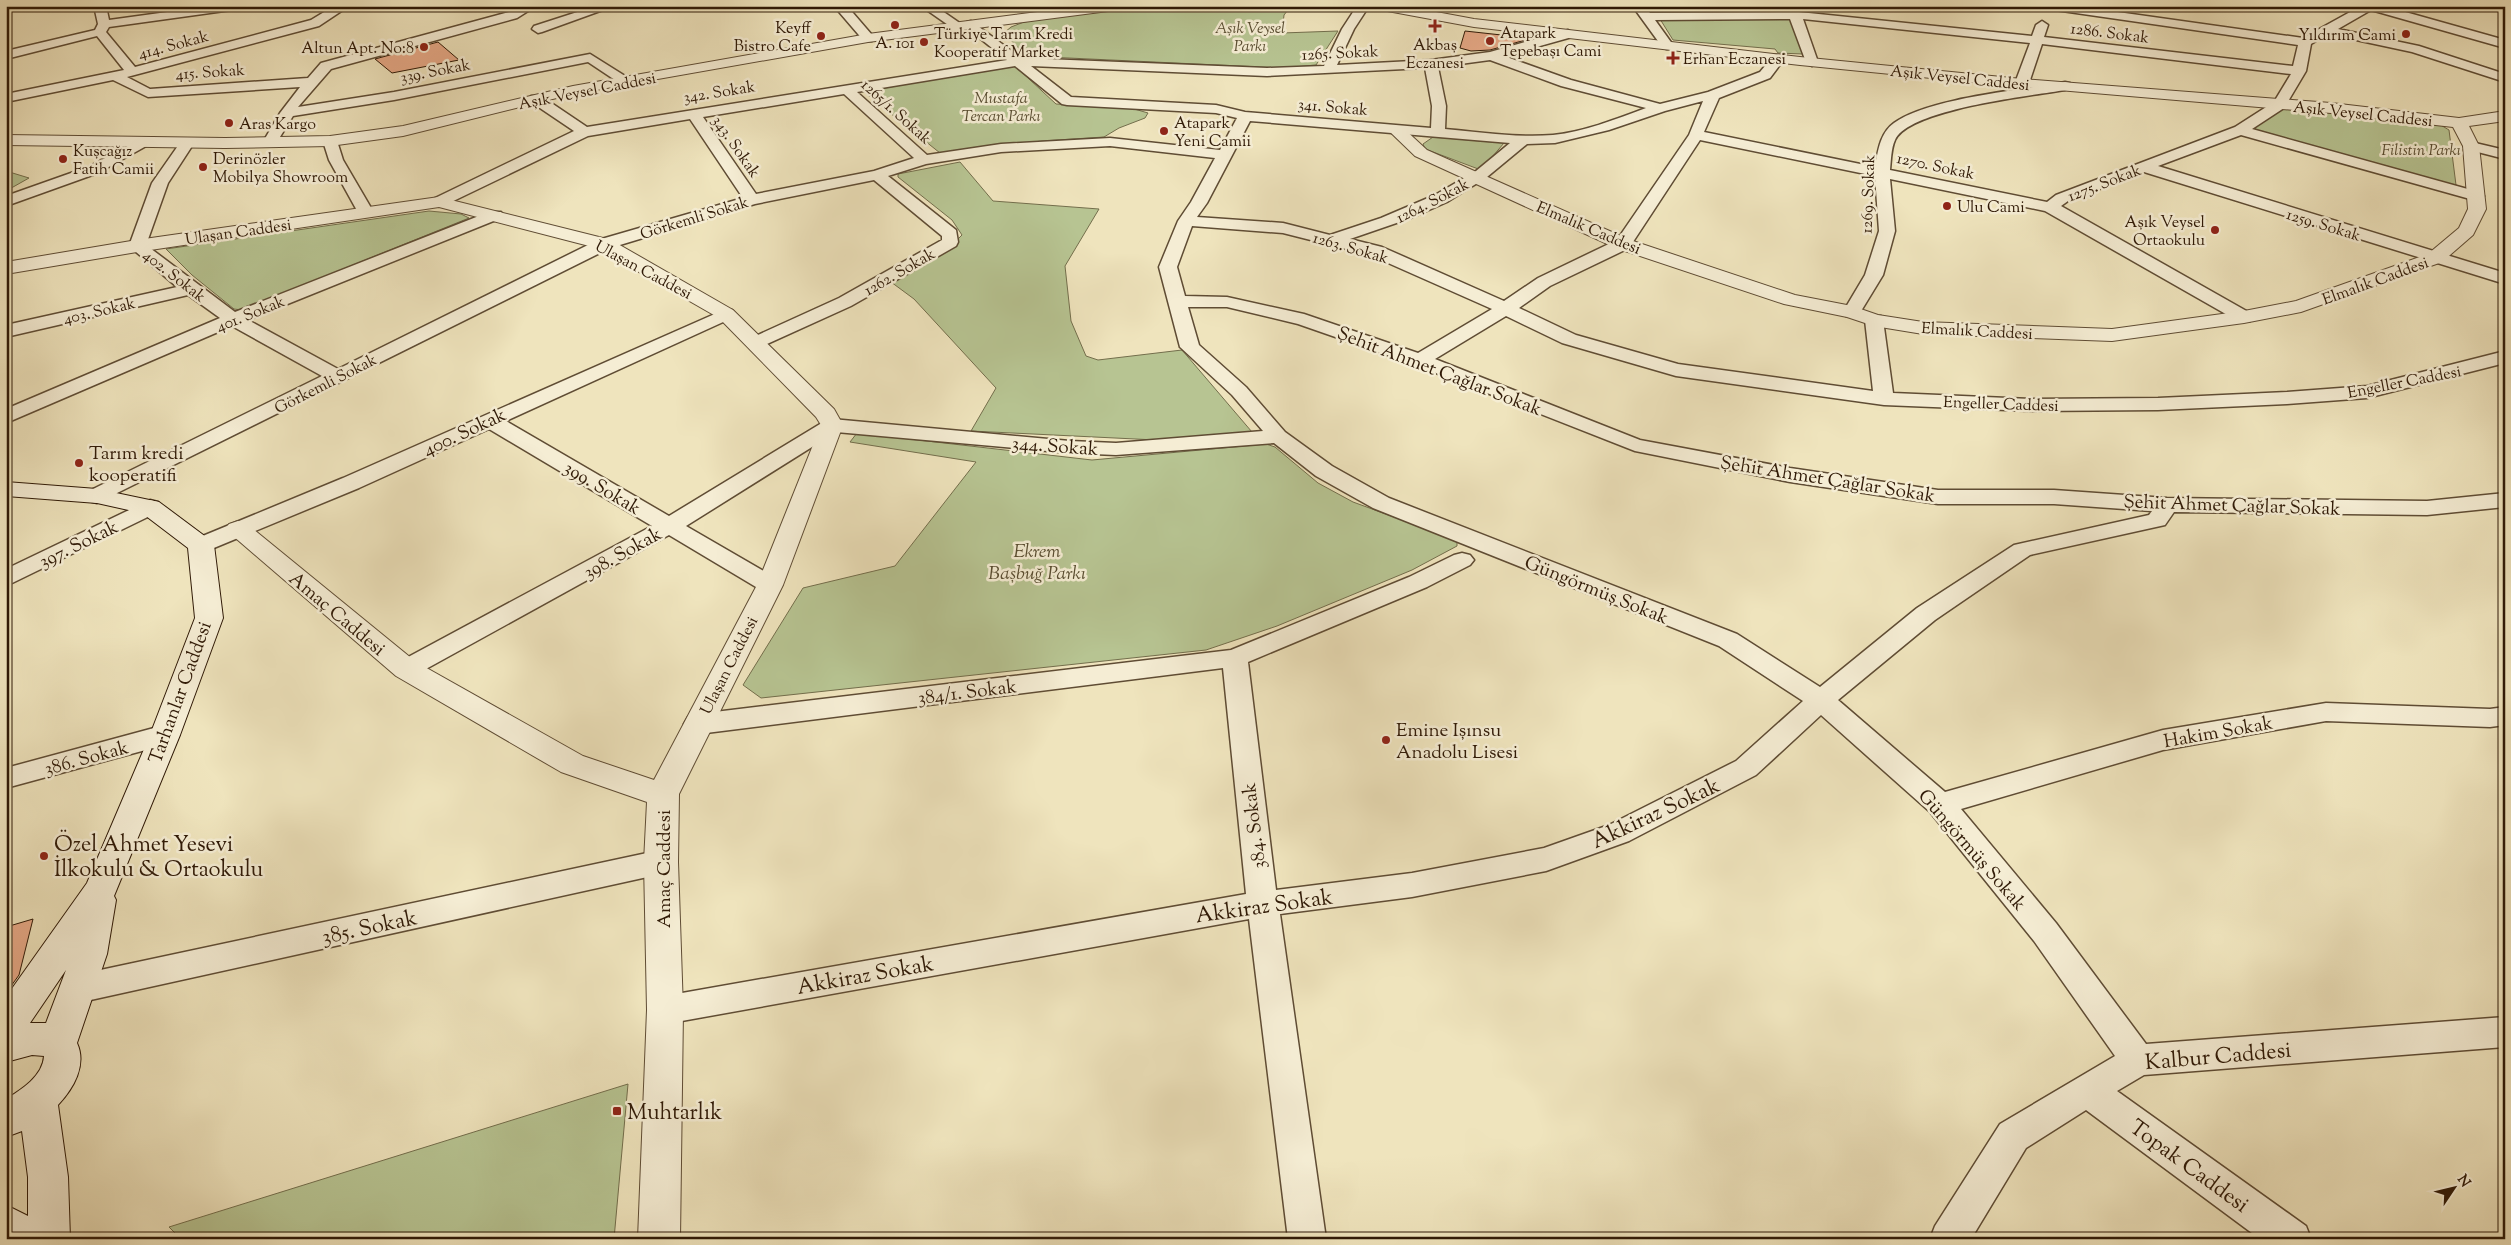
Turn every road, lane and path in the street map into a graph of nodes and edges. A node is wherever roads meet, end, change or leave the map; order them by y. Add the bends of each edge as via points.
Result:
1 (100, 6) edge
2 (239, 6) edge
3 (343, 6) edge
4 (530, 6) edge
5 (608, 6) edge
6 (840, 6) edge
7 (927, 6) edge
8 (1116, 6) edge
9 (1363, 6) edge
10 (1382, 6) edge
11 (1398, 6) edge
12 (1639, 6) edge
13 (2048, 6) edge
14 (2127, 6) edge
15 (2370, 6) edge
16 (1792, 11) edge
17 (1416, 13) junction
18 (2110, 13) junction
19 (1648, 17) junction
20 (964, 26) junction
21 (102, 28) junction
22 (538, 29) dead end
23 (2326, 30) junction
24 (1568, 34) junction
25 (868, 38) junction
26 (2037, 40) junction
27 (2305, 42) junction
28 (2505, 44) edge
29 (1667, 45) junction
30 (6, 56) edge
31 (1491, 56) junction
32 (1779, 58) junction
33 (1019, 62) junction
34 (1812, 62) junction
35 (1431, 64) junction
36 (1329, 69) junction
37 (2299, 71) junction
38 (132, 72) junction
39 (114, 76) junction
40 (2505, 78) edge
41 (626, 81) junction
42 (312, 82) junction
43 (2022, 83) junction
44 (2065, 86) junction
45 (846, 89) junction
46 (1713, 95) junction
47 (6, 98) edge
48 (536, 99) junction
49 (2279, 105) junction
50 (1660, 108) junction
51 (287, 113) junction
52 (693, 113) junction
53 (1245, 116) junction
54 (2505, 116) edge
55 (2459, 123) junction
56 (1395, 129) junction
57 (2240, 130) junction
58 (584, 132) junction
59 (1438, 133) junction
60 (1696, 135) junction
61 (6, 140) edge
62 (1523, 140) junction
63 (57, 142) junction
64 (143, 142) junction
65 (270, 142) junction
66 (330, 142) junction
67 (188, 143) junction
68 (6, 146) edge
69 (2471, 146) junction
70 (1225, 155) junction
71 (2505, 155) edge
72 (924, 160) junction
73 (2144, 167) junction
74 (1882, 171) junction
75 (877, 175) junction
76 (1475, 178) junction
77 (2476, 196) junction
78 (752, 200) junction
79 (7, 201) edge
80 (439, 202) junction
81 (2050, 207) junction
82 (366, 213) junction
83 (495, 214) junction
84 (1186, 220) junction
85 (1330, 240) junction
86 (604, 244) junction
87 (1623, 244) junction
88 (137, 246) junction
89 (2435, 258) junction
90 (6, 268) edge
91 (2505, 279) edge
92 (191, 289) junction
93 (1177, 301) junction
94 (1506, 308) junction
95 (1852, 312) junction
96 (726, 314) junction
97 (2244, 317) junction
98 (233, 319) junction
99 (1874, 320) junction
100 (6, 332) edge
101 (756, 343) junction
102 (2505, 357) edge
103 (1420, 360) junction
104 (338, 378) junction
105 (1884, 399) junction
106 (6, 417) edge
107 (489, 420) junction
108 (832, 425) junction
109 (1278, 436) junction
110 (6, 489) edge
111 (97, 496) junction
112 (2505, 500) edge
113 (2167, 505) junction
114 (150, 507) junction
115 (669, 526) junction
116 (238, 530) junction
117 (201, 545) junction
118 (1462, 560) dead end
119 (6, 579) edge
120 (770, 585) junction
121 (1235, 658) junction
122 (406, 669) junction
123 (1821, 700) junction
124 (2505, 716) edge
125 (698, 724) junction
126 (165, 736) junction
127 (6, 778) edge
128 (663, 794) junction
129 (1940, 804) junction
130 (661, 862) junction
131 (101, 889) junction
132 (1263, 904) junction
133 (77, 989) junction
134 (665, 1010) junction
135 (6, 1028) edge
136 (2505, 1032) edge
137 (57, 1044) junction
138 (6, 1046) edge
139 (2138, 1060) junction
140 (2088, 1091) junction
141 (22, 1109) edge
142 (6, 1225) edge
143 (24, 1239) edge
144 (49, 1239) edge
145 (659, 1239) edge
146 (1307, 1239) edge
147 (1949, 1239) edge
148 (2292, 1239) edge

1 - 21 street
2 - 21 street
3 - 38 street, 414. Sokak via 315,23
4 - 42 street via 513,15 326,66
5 - 22 street
6 - 25 street
7 - 20 street, 341. Sokak
8 - 20 street, Aşık Veysel Caddesi
9 - 36 street
10 - 17 street, Aşık Veysel Caddesi
11 - 17 street, Aşık Veysel Caddesi
12 - 19 street
13 - 18 street
13 - 26 street
14 - 18 street
15 - 23 street
15 - 28 street
16 - 19 street, 1286. Sokak
16 - 26 street, 1286. Sokak
16 - 34 street
17 - 24 street, Aşık Veysel Caddesi
18 - 27 street
19 - 29 street
20 - 25 street, Aşık Veysel Caddesi
20 - 33 street, 341. Sokak
21 - 30 street
21 - 38 street
23 - 27 street
23 - 40 street via 2415,49
24 - 29 street, Aşık Veysel Caddesi
24 - 31 street, 1265. Sokak
25 - 41 street, Aşık Veysel Caddesi
26 - 37 street, 1286. Sokak
26 - 43 street
27 - 37 street
29 - 32 street, Aşık Veysel Caddesi
31 - 35 street, 1265. Sokak
31 - 50 street via 1566,83
32 - 34 street, Aşık Veysel Caddesi
32 - 46 street, 341. Sokak via 1765,75
33 - 36 street, 1265. Sokak via 1267,72
33 - 45 street, 342. Sokak
33 - 53 street, 341. Sokak via 1067,101 1216,109
34 - 43 street, Aşık Veysel Caddesi
35 - 36 street, 1265. Sokak
35 - 59 street via 1439,106
37 - 49 street
38 - 39 street, 414. Sokak
39 - 42 street, 415. Sokak via 148,93
39 - 47 street, 414. Sokak
41 - 48 street, Aşık Veysel Caddesi
41 - 51 street, 339. Sokak via 590,58
42 - 51 street
43 - 44 street, Aşık Veysel Caddesi
44 - 49 street, Aşık Veysel Caddesi
44 - 74 street, 1269. Sokak via 1952,106 1917,117 1899,126 1888,139
45 - 52 street, 342. Sokak
45 - 72 street, 1265/1. Sokak
46 - 50 street, 341. Sokak
46 - 60 street
48 - 58 street
48 - 66 street, Aşık Veysel Caddesi via 403,131
49 - 55 street, Aşık Veysel Caddesi
49 - 57 street, 1275. Sokak
50 - 62 street, 341. Sokak via 1609,126 1555,139
51 - 65 street
52 - 58 street, 342. Sokak
52 - 78 street, 343. Sokak
53 - 56 street, 341. Sokak
53 - 70 street, Güngörmüş Sokak
54 - 55 street, Aşık Veysel Caddesi
55 - 69 street, Elmalık Caddesi
56 - 59 street, 341. Sokak
56 - 76 street, Elmalık Caddesi via 1421,153
57 - 73 street, 1275. Sokak
57 - 77 street
58 - 80 street, 342. Sokak
59 - 62 street, 341. Sokak
60 - 74 street, 1270. Sokak
60 - 87 street
61 - 63 street, Aşık Veysel Caddesi
62 - 76 street, 1264. Sokak
63 - 64 street, Aşık Veysel Caddesi
63 - 68 street, Aşık Veysel Caddesi
64 - 67 street, Aşık Veysel Caddesi
64 - 79 street via 93,170
65 - 66 street, Aşık Veysel Caddesi
65 - 67 street, Aşık Veysel Caddesi
66 - 82 street via 336,160
67 - 88 street, 402. Sokak via 160,183
69 - 71 street
69 - 77 street, Elmalık Caddesi
70 - 72 street, Görkemli Sokak via 1110,142 1001,148
70 - 84 street, Güngörmüş Sokak
72 - 75 street, Görkemli Sokak
73 - 81 street, 1275. Sokak via 2062,198
73 - 89 street, 1259. Sokak
74 - 81 street, 1270. Sokak
74 - 95 street, 1269. Sokak via 1887,231 1874,275
75 - 78 street, Görkemli Sokak
75 - 101 street, 1262. Sokak via 950,234 950,242 845,302
76 - 85 street, 1264. Sokak via 1389,222
76 - 87 street, Elmalık Caddesi
77 - 89 street, Elmalık Caddesi via 2477,209 2467,231
78 - 86 street, Görkemli Sokak
80 - 82 street, Ulaşan Caddesi
80 - 83 street, Ulaşan Caddesi
81 - 97 street, 1275. Sokak
82 - 88 street, Ulaşan Caddesi
83 - 86 street, Ulaşan Caddesi
83 - 98 street, 401. Sokak
84 - 85 street, 1263. Sokak via 1283,228
84 - 93 street, Güngörmüş Sokak via 1168,267
85 - 94 street, 1263. Sokak via 1376,252
86 - 96 street, Ulaşan Caddesi
86 - 104 street, Görkemli Sokak
87 - 94 street via 1544,282
87 - 95 street, Elmalık Caddesi via 1791,300
88 - 90 street, Ulaşan Caddesi
88 - 92 street, 402. Sokak
89 - 91 street, 1259. Sokak
89 - 97 street, Elmalık Caddesi via 2302,306
92 - 98 street, 402. Sokak
92 - 100 street, 403. Sokak
93 - 103 street, Şehit Ahmet Çağlar Sokak via 1227,302 1304,320
93 - 109 street, Güngörmüş Sokak via 1190,347 1239,391
94 - 103 street
94 - 105 street, Engeller Caddesi via 1570,338 1676,370
95 - 99 street, Elmalık Caddesi
96 - 101 street, Ulaşan Caddesi
96 - 107 street, 400. Sokak
97 - 99 street, Elmalık Caddesi via 2112,335 1924,328
98 - 104 street, 402. Sokak
98 - 106 street, 401. Sokak
99 - 105 street
101 - 108 street, Ulaşan Caddesi via 826,414
102 - 105 street, Engeller Caddesi via 2367,392 2287,398 2031,405
103 - 113 street, Şehit Ahmet Çağlar Sokak via 1636,445 1780,473 1938,497 2054,497
104 - 111 street, Görkemli Sokak
107 - 115 street, 399. Sokak
107 - 116 street, 400. Sokak
108 - 109 street, 344. Sokak via 1116,449
108 - 115 street, 398. Sokak
108 - 120 street, Ulaşan Caddesi
109 - 123 street, Güngörmüş Sokak via 1324,471 1381,503 1728,640
110 - 111 street
111 - 114 street
112 - 113 street, Şehit Ahmet Çağlar Sokak via 2427,508
113 - 123 street, Akkiraz Sokak via 2157,520 2022,550 1926,614
114 - 117 street
114 - 119 street, 397. Sokak
115 - 120 street, 399. Sokak
115 - 122 street, 398. Sokak
116 - 117 street, 400. Sokak
116 - 122 street, Amaç Caddesi
117 - 126 street, Tarhanlar Caddesi via 209,618
118 - 121 street via 1418,582
120 - 125 street, Ulaşan Caddesi
121 - 125 street, 384/1. Sokak
121 - 132 street, 384. Sokak
122 - 128 street, Amaç Caddesi via 572,764
123 - 129 street, Güngörmüş Sokak
123 - 132 street, Akkiraz Sokak via 1746,768 1619,833 1546,859 1412,885
124 - 129 street, Hakim Sokak via 2326,712 2164,740
125 - 128 street, Ulaşan Caddesi
126 - 127 street, 386. Sokak
126 - 131 street, Tarhanlar Caddesi
128 - 130 street, Amaç Caddesi
129 - 139 street, Güngörmüş Sokak via 2045,932
130 - 133 street, 385. Sokak
130 - 134 street, Amaç Caddesi
131 - 133 street, Tarhanlar Caddesi via 89,954
131 - 135 street, Tarhanlar Caddesi
132 - 134 street, Akkiraz Sokak
132 - 146 street, 384. Sokak
133 - 137 street, Tarhanlar Caddesi
134 - 145 street, Amaç Caddesi
136 - 139 street, Kalbur Caddesi
137 - 138 street via 35,1039
137 - 141 street via 63,1062 50,1087
139 - 140 street, Kalbur Caddesi
140 - 147 street, Kalbur Caddesi via 2013,1136
140 - 148 street, Topak Caddesi
141 - 144 street via 48,1177
142 - 143 street

